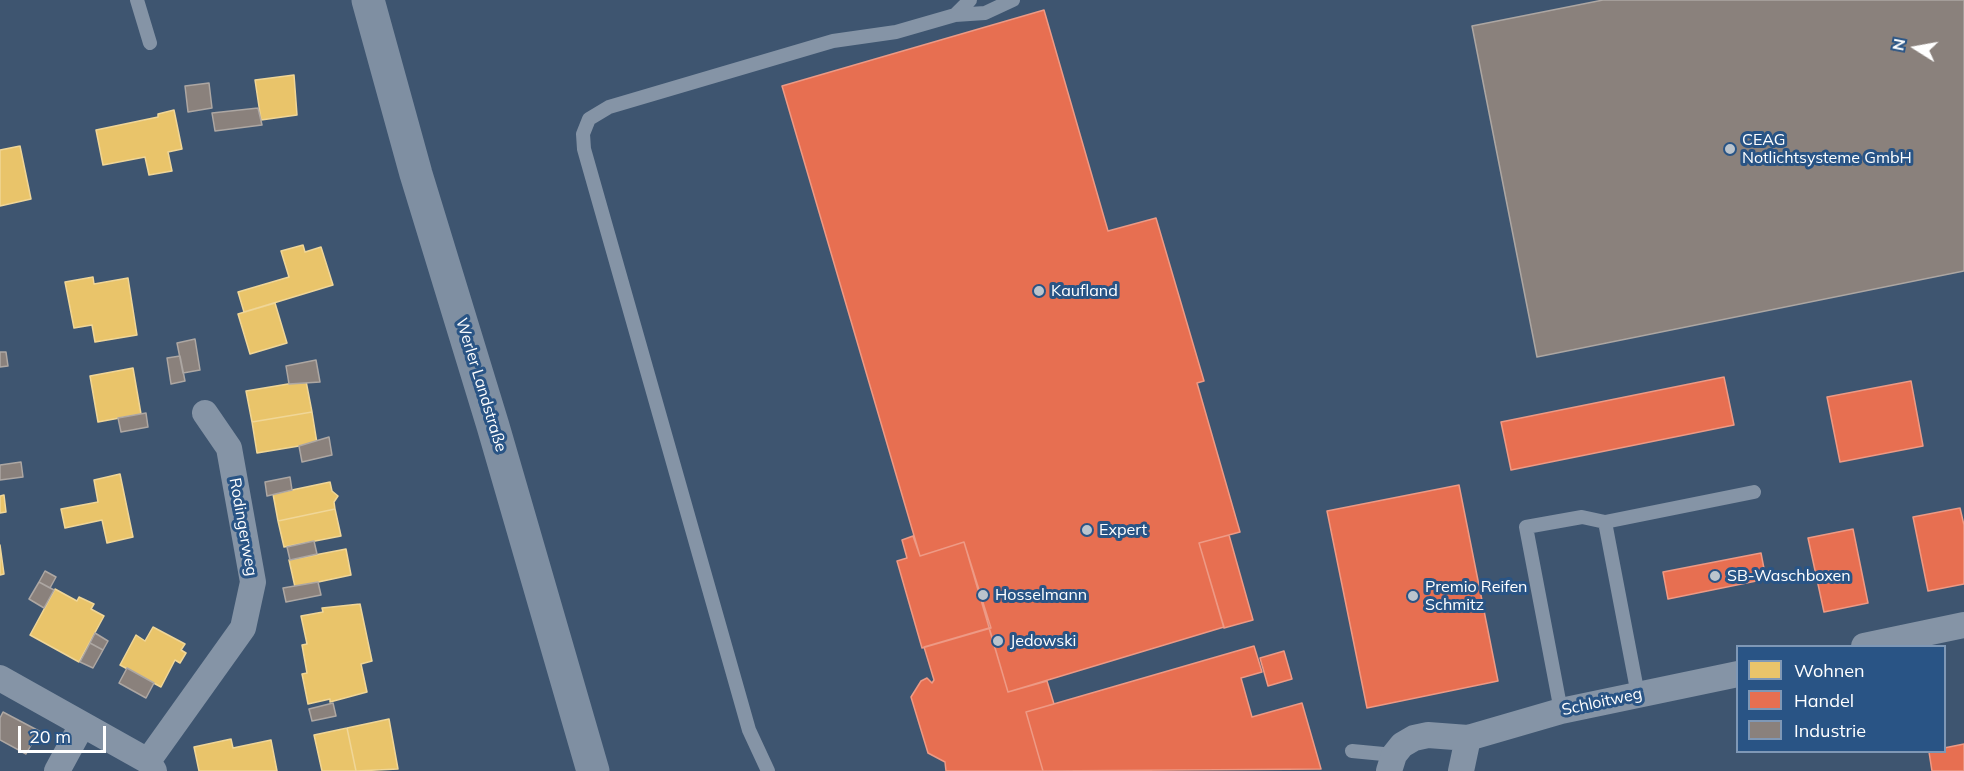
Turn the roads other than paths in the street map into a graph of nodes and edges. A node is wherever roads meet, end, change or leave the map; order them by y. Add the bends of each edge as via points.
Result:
1 (137, 0) edge
2 (368, 0) edge
3 (970, 0) edge
4 (1013, 0) edge
5 (955, 15) junction
6 (150, 43) dead end
7 (205, 413) dead end
8 (1754, 492) dead end
9 (1605, 522) junction
10 (1964, 625) edge
11 (1869, 645) edge
12 (1736, 674) edge
13 (0, 678) edge
14 (1638, 695) junction
15 (1561, 711) junction
16 (82, 725) junction
17 (1468, 738) junction
18 (1352, 751) dead end
19 (1391, 763) edge
20 (151, 766) edge
21 (57, 771) edge
22 (593, 771) edge
23 (768, 771) edge
24 (1461, 771) edge

1 - 6 lane
2 - 22 main road, Werler Landstraße
3 - 5 lane
4 - 5 lane via 985,13
5 - 23 lane via 896,32 833,40 609,107 589,120 583,135 749,729
7 - 20 street, Rodingerweg via 229,448 253,582 243,628
8 - 9 lane
9 - 14 lane
9 - 15 lane via 1582,517 1526,527
10 - 11 street
12 - 14 street, Schloitweg
13 - 16 street
14 - 15 street, Schloitweg
15 - 17 street, Schloitweg
16 - 20 street
16 - 21 street
17 - 19 street, Schloitweg via 1414,738 1402,745
17 - 24 street
18 - 19 lane

